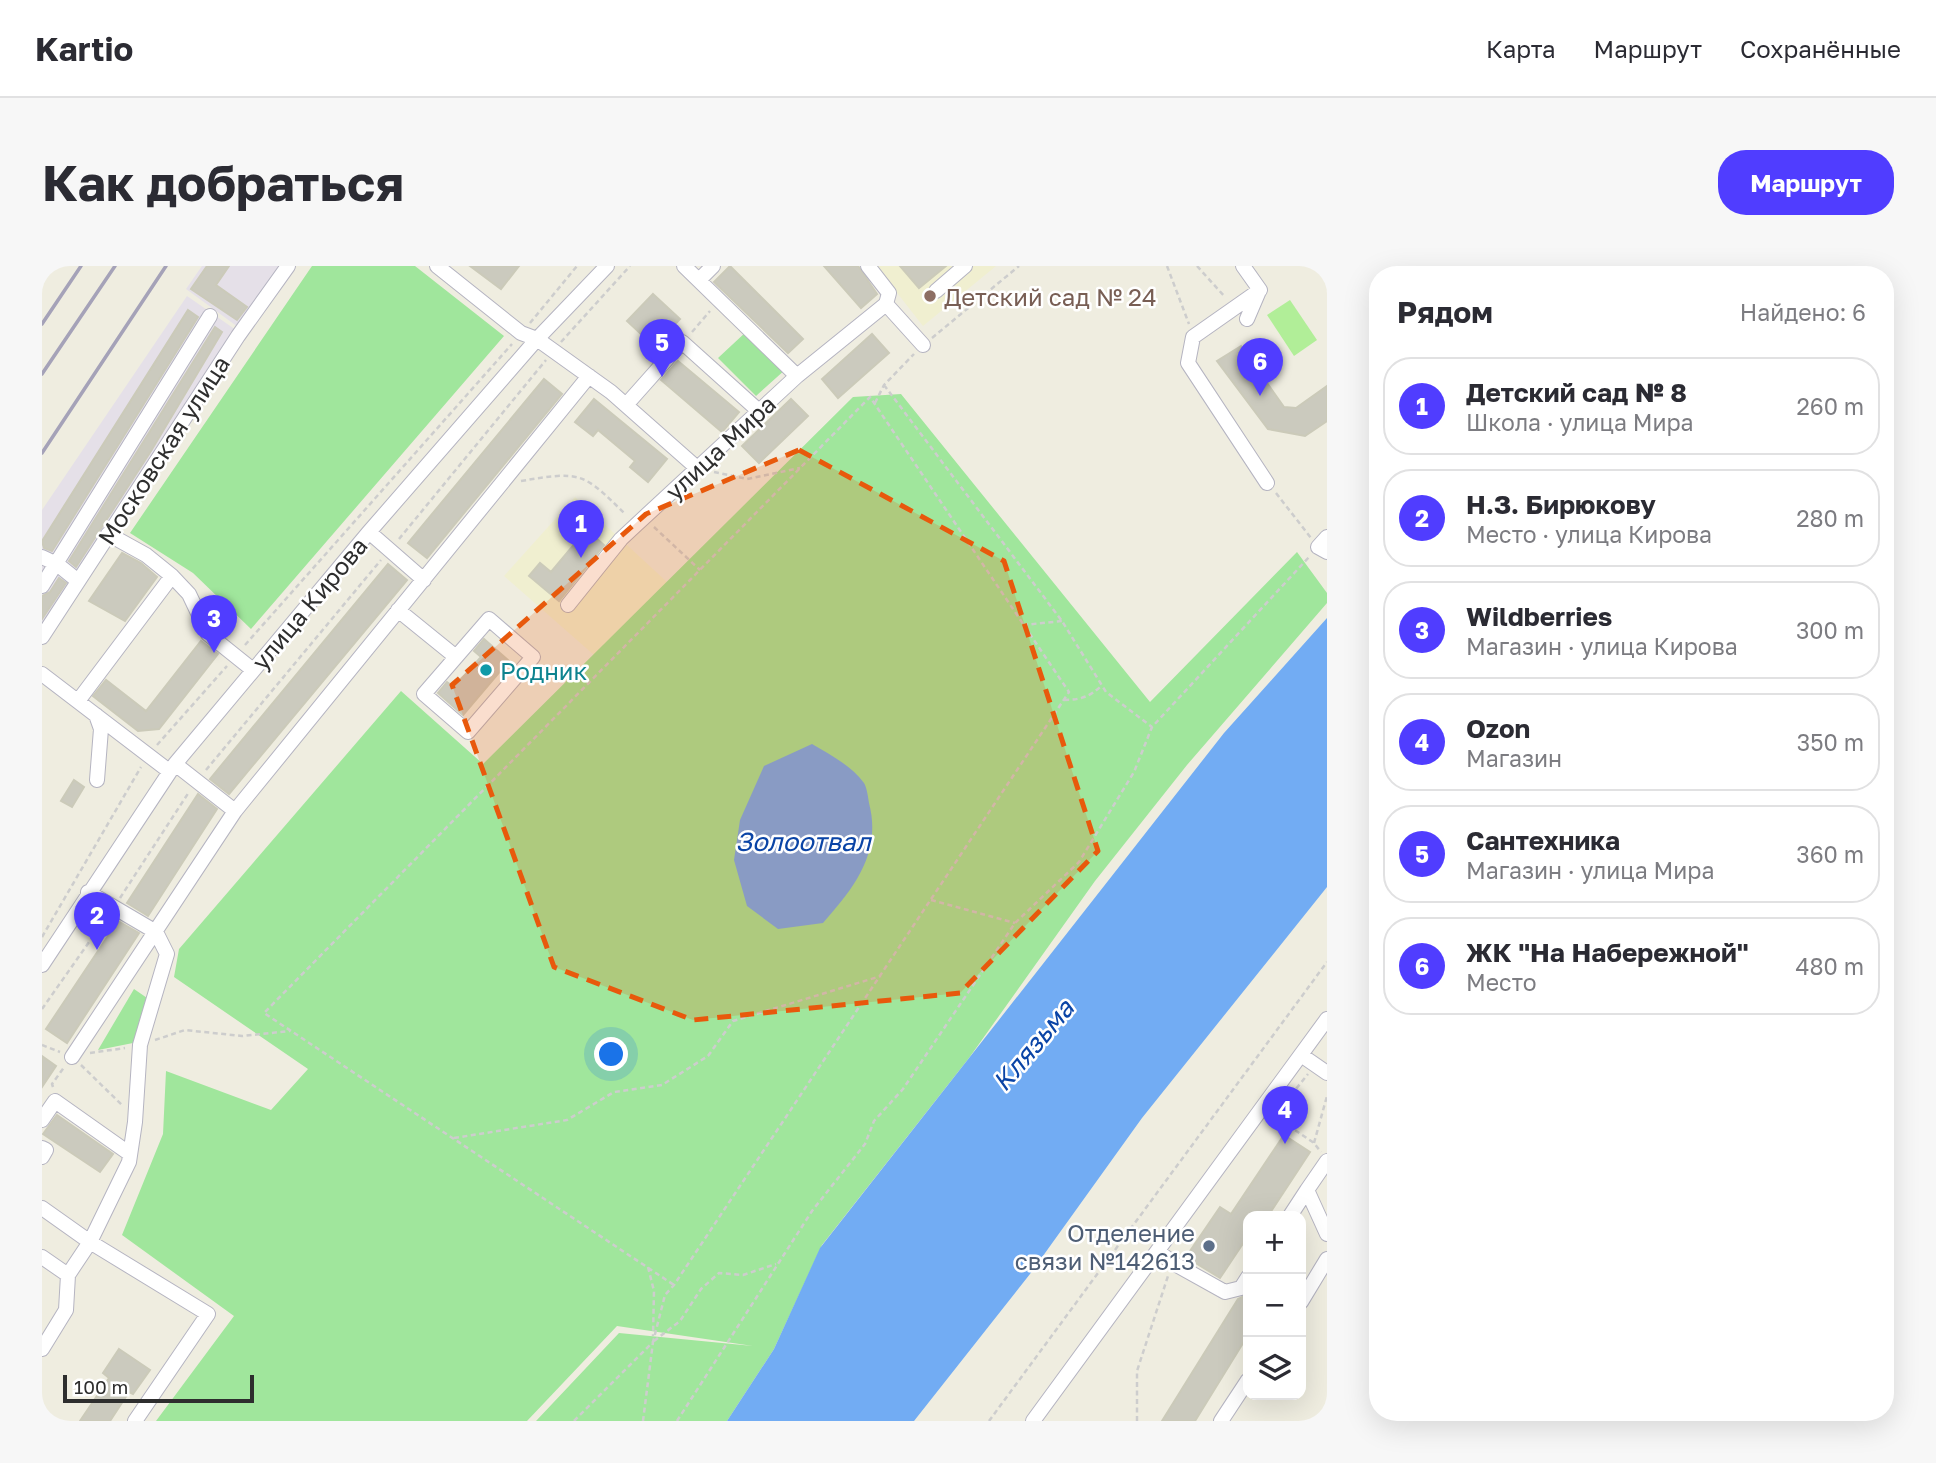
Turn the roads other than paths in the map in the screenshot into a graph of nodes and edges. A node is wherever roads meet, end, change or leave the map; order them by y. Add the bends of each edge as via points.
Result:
1 (288, 266) edge
2 (437, 266) edge
3 (607, 266) edge
4 (684, 266) edge
5 (713, 266) edge
6 (868, 266) edge
7 (965, 266) edge
8 (1243, 266) edge
9 (699, 280) junction
10 (1259, 290) junction
11 (936, 291) dead end
12 (886, 304) junction
13 (210, 316) dead end
14 (1247, 319) dead end
15 (537, 339) junction
16 (923, 345) road end
17 (589, 376) junction
18 (797, 376) junction
19 (626, 405) junction
20 (760, 412) junction
21 (697, 468) junction
22 (1267, 483) road end
23 (369, 532) junction
24 (108, 534) junction
25 (43, 557) edge
26 (57, 565) junction
27 (172, 576) junction
28 (424, 580) junction
29 (78, 581) junction
30 (42, 586) edge
31 (568, 605) dead end
32 (398, 610) junction
33 (42, 637) edge
34 (456, 657) junction
35 (253, 670) junction
36 (42, 674) edge
37 (78, 701) junction
38 (96, 715) junction
39 (172, 767) junction
40 (96, 780) dead end
41 (235, 811) junction
42 (88, 892) junction
43 (156, 932) junction
44 (42, 965) edge
45 (1327, 1020) edge
46 (1301, 1055) junction
47 (72, 1056) road end
48 (1321, 1069) edge
49 (42, 1120) edge
50 (42, 1148) edge
51 (130, 1154) junction
52 (42, 1157) edge
53 (1327, 1161) edge
54 (1307, 1190) junction
55 (42, 1208) edge
56 (1293, 1211) edge
57 (1327, 1234) edge
58 (90, 1242) junction
59 (1159, 1252) junction
60 (42, 1257) edge
61 (1325, 1268) edge
62 (68, 1275) junction
63 (1243, 1285) edge
64 (1306, 1295) edge
65 (42, 1349) edge
66 (1243, 1388) edge
67 (135, 1421) edge
68 (1032, 1421) edge
69 (1221, 1421) edge

1 - 24 street, Московская улица
2 - 15 street via 521,333
3 - 15 street, улица Кирова
4 - 9 street
5 - 9 street
6 - 12 street via 889,293
7 - 11 street
8 - 10 street
9 - 18 street
10 - 14 street
10 - 22 street via 1193,337 1188,363
12 - 16 street
12 - 18 street, улица Мира
13 - 26 street
15 - 17 street
15 - 23 street, улица Кирова
17 - 19 street
17 - 28 street
18 - 20 street, улица Мира
19 - 20 street via 682,342
19 - 21 street
20 - 21 street, улица Мира
21 - 31 street, улица Мира via 621,539
23 - 28 street
23 - 35 street, улица Кирова
24 - 27 street
24 - 29 street, Московская улица
25 - 26 street
26 - 29 street
26 - 30 street
27 - 35 street via 189,594 208,634
27 - 37 street
28 - 32 street
29 - 33 street, Московская улица
32 - 34 street
32 - 41 street
34 - 34 street via 489,619 533,657 468,732 424,694
35 - 39 street, улица Кирова
36 - 37 street
37 - 38 street
38 - 39 street via 148,755
38 - 40 street via 101,729
39 - 41 street
39 - 42 street, улица Кирова
41 - 43 street
42 - 43 street
42 - 44 street, улица Кирова
43 - 47 street
43 - 51 street via 167,954 140,1045
45 - 46 street
46 - 48 street
46 - 59 street
49 - 51 street via 55,1101
50 - 52 street via 46,1150
51 - 58 street
53 - 54 street
54 - 56 street
54 - 57 street
55 - 58 street
58 - 62 street
58 - 67 street via 208,1314
59 - 63 street via 1226,1292
59 - 68 street
60 - 62 street
61 - 64 street
62 - 65 street via 66,1310
66 - 69 street

